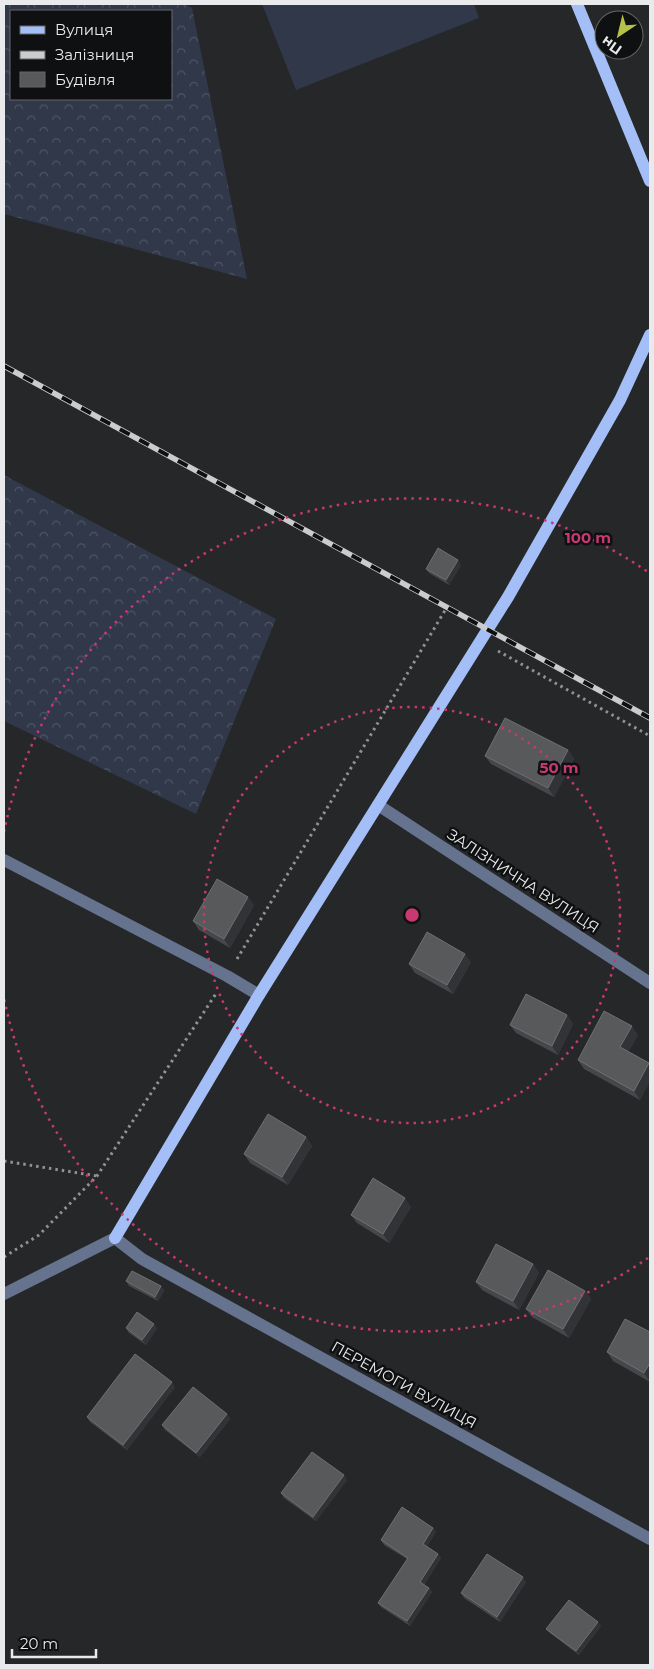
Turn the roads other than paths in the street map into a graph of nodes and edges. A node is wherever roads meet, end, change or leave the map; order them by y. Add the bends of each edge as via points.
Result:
1 (577, 4) edge
2 (650, 181) edge
3 (650, 335) edge
4 (378, 805) junction
5 (4, 860) edge
6 (650, 984) edge
7 (259, 995) junction
8 (115, 1238) junction
9 (4, 1294) edge
10 (650, 1539) edge

1 - 2 main road
3 - 4 main road via 620,400 508,597
4 - 6 street, ЗАЛІЗНИЧНА ВУЛИЦЯ
4 - 7 main road
5 - 7 street
7 - 8 main road
8 - 9 street
8 - 10 street, ПЕРЕМОГИ ВУЛИЦЯ via 142,1259

